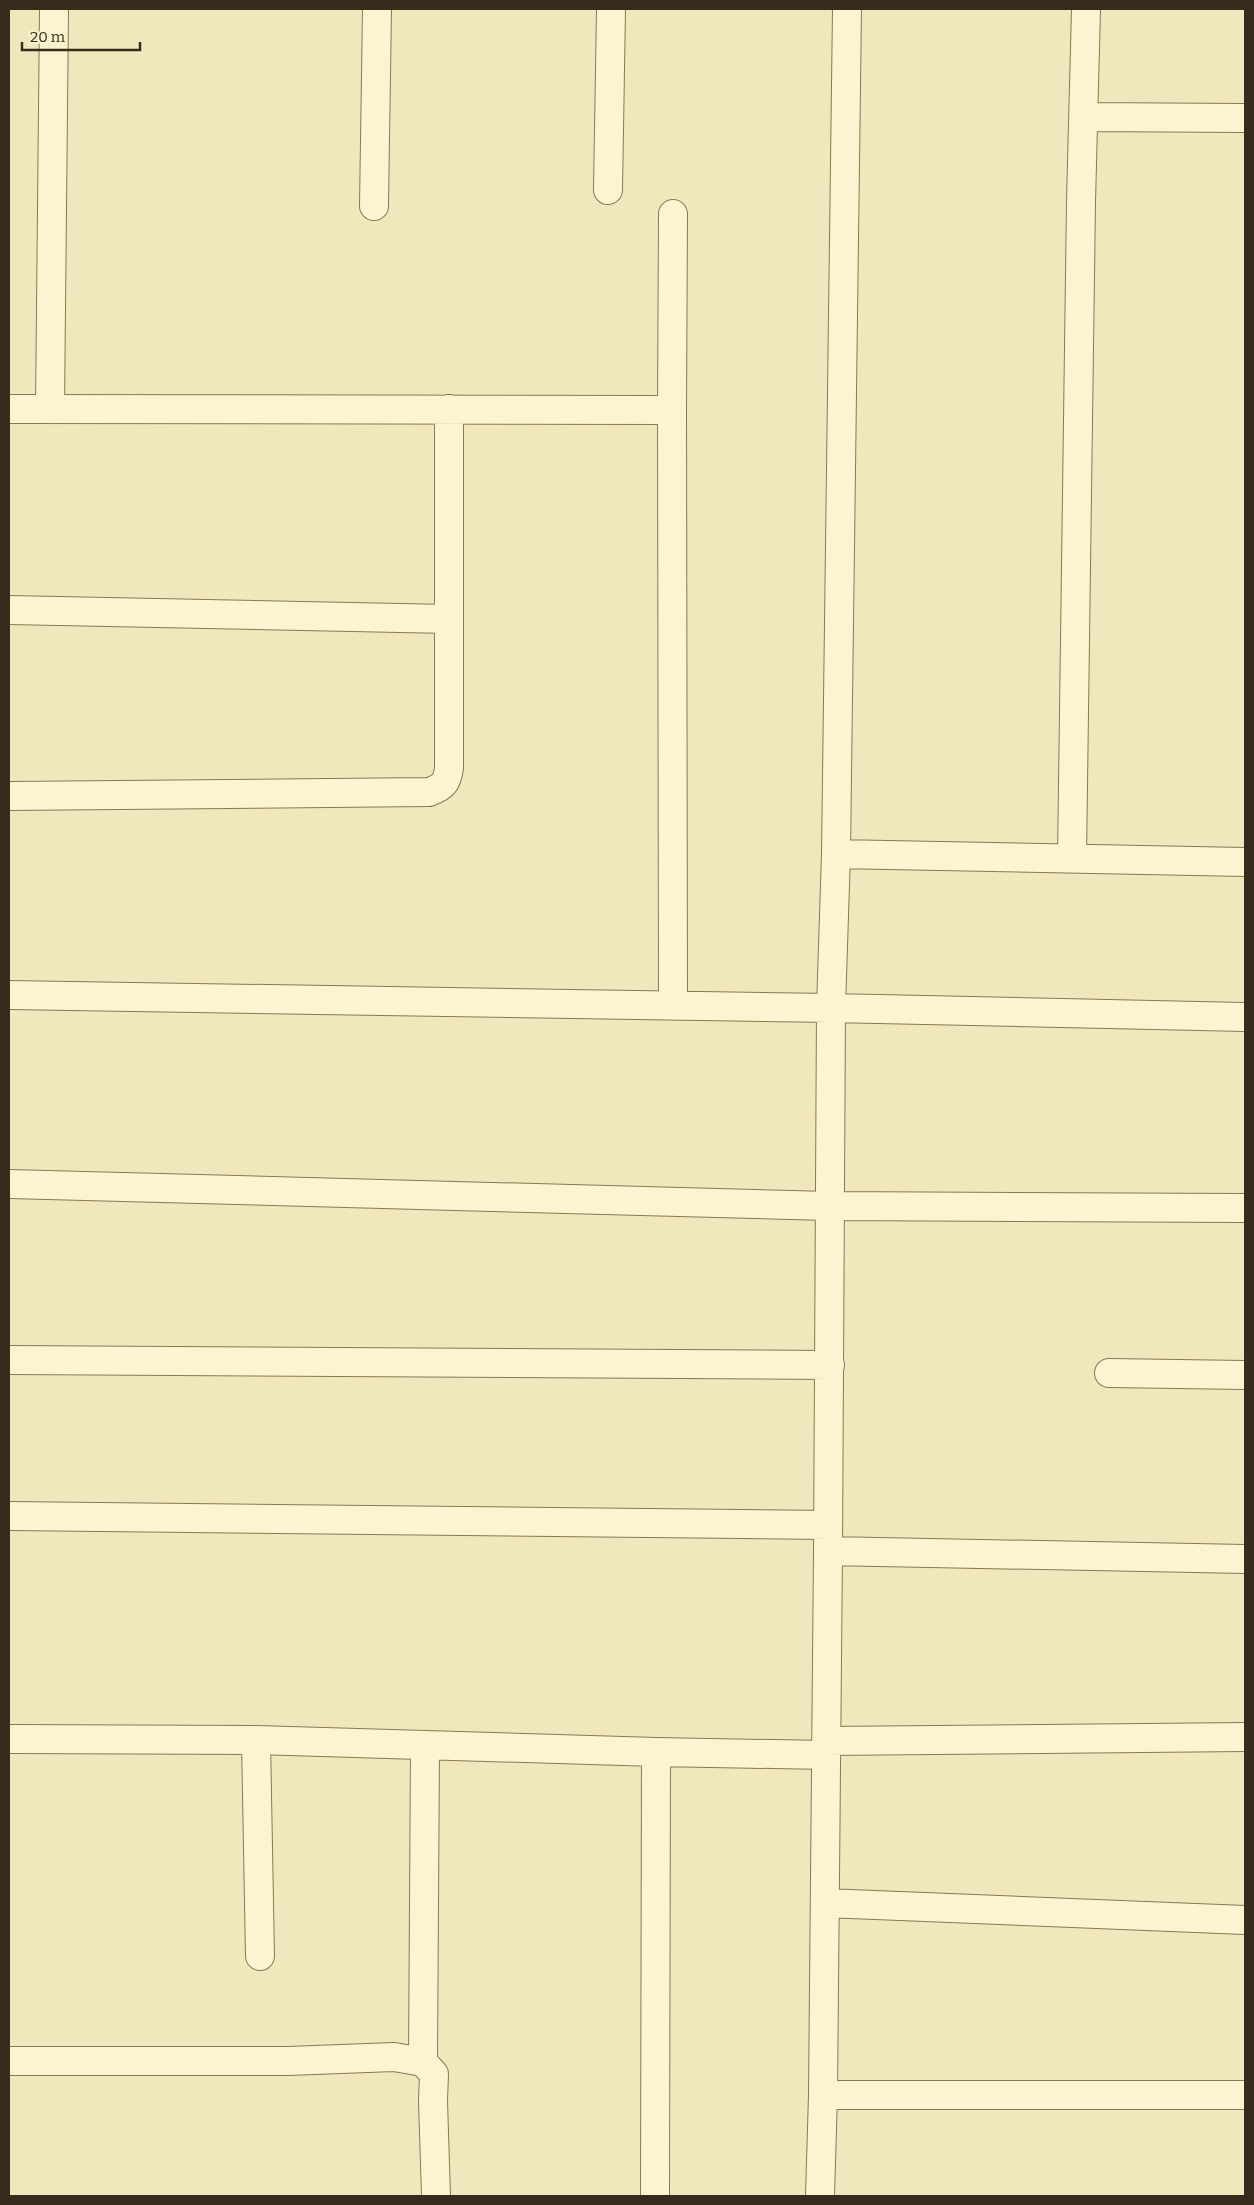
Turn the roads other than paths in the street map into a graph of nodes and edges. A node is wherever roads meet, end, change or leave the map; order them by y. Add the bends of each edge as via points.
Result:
1 (54, 9) edge
2 (377, 9) edge
3 (611, 9) edge
4 (848, 9) edge
5 (1086, 9) edge
6 (1084, 117) junction
7 (1245, 118) edge
8 (608, 190) dead end
9 (374, 206) dead end
10 (674, 214) dead end
11 (9, 409) edge
12 (50, 409) junction
13 (449, 409) junction
14 (672, 410) junction
15 (9, 610) edge
16 (449, 619) junction
17 (9, 796) edge
18 (836, 854) junction
19 (1072, 858) junction
20 (1245, 862) edge
21 (9, 995) edge
22 (673, 1006) junction
23 (831, 1008) junction
24 (1245, 1017) edge
25 (9, 1184) edge
26 (830, 1206) junction
27 (1245, 1208) edge
28 (9, 1360) edge
29 (830, 1364) junction
30 (1110, 1373) dead end
31 (1245, 1375) edge
32 (9, 1516) edge
33 (828, 1538) junction
34 (1245, 1559) edge
35 (1245, 1737) edge
36 (9, 1739) edge
37 (256, 1740) junction
38 (425, 1746) junction
39 (826, 1748) junction
40 (656, 1752) junction
41 (825, 1903) junction
42 (1245, 1920) edge
43 (260, 1956) dead end
44 (9, 2061) edge
45 (423, 2062) junction
46 (823, 2095) junction
47 (1245, 2095) edge
48 (436, 2196) edge
49 (655, 2196) edge
50 (820, 2196) edge

1 - 12 street
2 - 9 street
3 - 8 street
4 - 18 street
5 - 6 street
6 - 7 street
6 - 19 street via 1080,202
10 - 14 street
11 - 12 street
12 - 13 street
13 - 14 street
13 - 16 street
14 - 22 street
15 - 16 street
16 - 17 street via 448,778 443,786 429,792
18 - 19 street
18 - 23 street
19 - 20 street
21 - 22 street
22 - 23 street
23 - 24 street
23 - 26 street
25 - 26 street
26 - 27 street
26 - 29 street
28 - 29 street
29 - 33 street
30 - 31 street
32 - 33 street
33 - 34 street
33 - 39 street
35 - 39 street
36 - 37 street
37 - 38 street
37 - 43 street
38 - 40 street
38 - 45 street
39 - 40 street
39 - 41 street
40 - 49 street
41 - 42 street
41 - 46 street
44 - 45 street via 288,2061 394,2057
45 - 48 street via 434,2074
46 - 47 street
46 - 50 street

